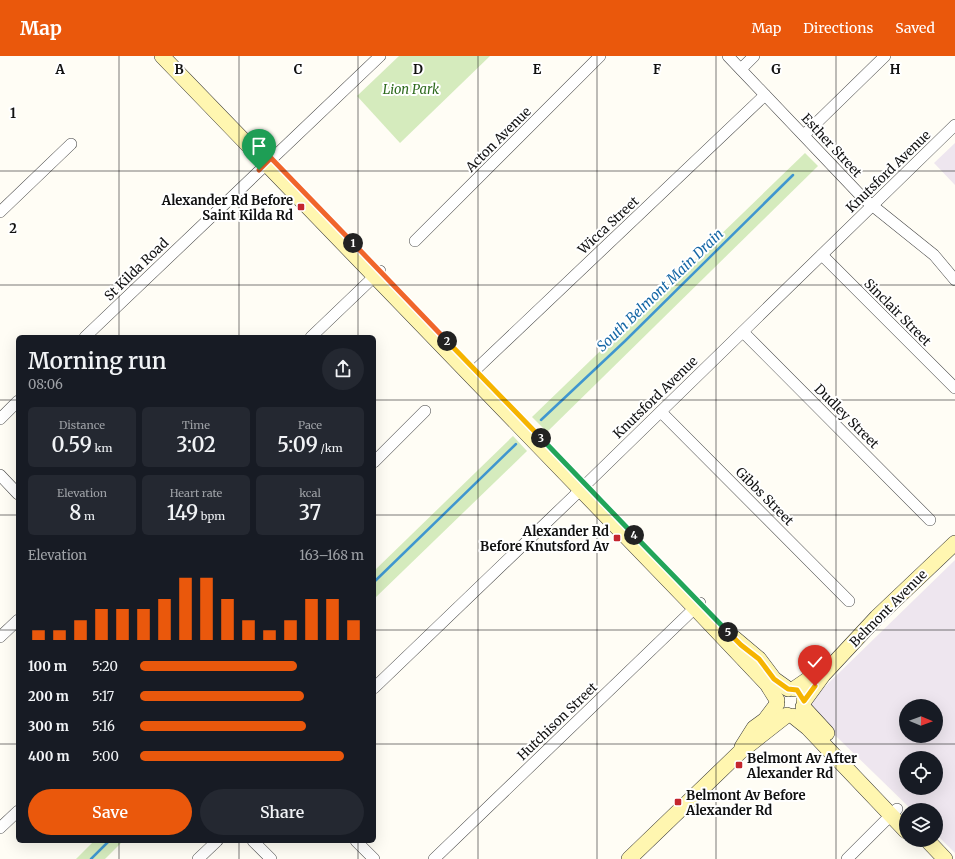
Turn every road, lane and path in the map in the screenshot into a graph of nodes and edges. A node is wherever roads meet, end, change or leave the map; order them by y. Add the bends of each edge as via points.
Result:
1 (162, 56) edge
2 (172, 56) edge
3 (380, 56) edge
4 (600, 56) edge
5 (728, 56) edge
6 (754, 56) edge
7 (885, 56) edge
8 (741, 69) junction
9 (765, 95) junction
10 (955, 125) edge
11 (804, 135) junction
12 (71, 144) dead end
13 (269, 161) junction
14 (872, 206) junction
15 (0, 212) edge
16 (415, 241) dead end
17 (822, 255) junction
18 (377, 274) junction
19 (955, 280) edge
20 (743, 332) junction
21 (87, 335) edge
22 (313, 335) edge
23 (473, 373) junction
24 (955, 388) edge
25 (16, 403) edge
26 (425, 411) dead end
27 (661, 412) junction
28 (0, 419) edge
29 (376, 460) edge
30 (0, 475) edge
31 (582, 487) junction
32 (16, 492) edge
33 (930, 520) dead end
34 (955, 543) edge
35 (849, 601) dead end
36 (698, 605) junction
37 (16, 622) edge
38 (0, 637) edge
39 (823, 674) junction
40 (376, 686) edge
41 (791, 689) junction
42 (790, 707) junction
43 (16, 813) edge
44 (898, 814) edge
45 (0, 828) edge
46 (215, 843) edge
47 (255, 843) edge
48 (358, 843) edge
49 (922, 847) edge
50 (934, 847) edge
51 (198, 859) edge
52 (271, 859) edge
53 (374, 859) edge
54 (434, 859) edge
55 (629, 859) edge
56 (847, 859) edge
57 (934, 859) edge
58 (945, 859) edge

1 - 13 main road
2 - 13 main road
3 - 13 street, St Kilda Road
4 - 16 street, Acton Avenue
5 - 8 street, Esther Street
6 - 8 street
7 - 11 street
8 - 9 street, Esther Street
9 - 11 street, Esther Street
9 - 23 street, Wicca Street
10 - 14 street, Knutsford Avenue
11 - 14 street, Esther Street
12 - 15 street
13 - 18 main road
13 - 21 street, St Kilda Road
14 - 17 street, Knutsford Avenue
14 - 19 street, Esther Street via 934,255
17 - 20 street, Knutsford Avenue
17 - 24 street, Sinclair Street
18 - 22 street
18 - 23 main road
20 - 27 street, Knutsford Avenue
20 - 33 street, Dudley Street
23 - 31 main road
25 - 28 street
26 - 29 street
27 - 31 street, Knutsford Avenue
27 - 35 street, Gibbs Street
30 - 32 street
31 - 36 main road
31 - 40 street, Knutsford Avenue
34 - 39 main road, Belmont Avenue via 877,617
36 - 41 main road via 759,659 774,679
36 - 42 main road
36 - 54 street, Hutchison Street
37 - 38 street
39 - 41 main road, Belmont Avenue
39 - 42 main road, Belmont Avenue
41 - 42 main road, Belmont Avenue via 780,693
42 - 44 main road
42 - 55 main road, Belmont Avenue
43 - 45 street
44 - 56 street
46 - 51 street
47 - 52 street
48 - 53 street
49 - 57 main road
50 - 58 main road

